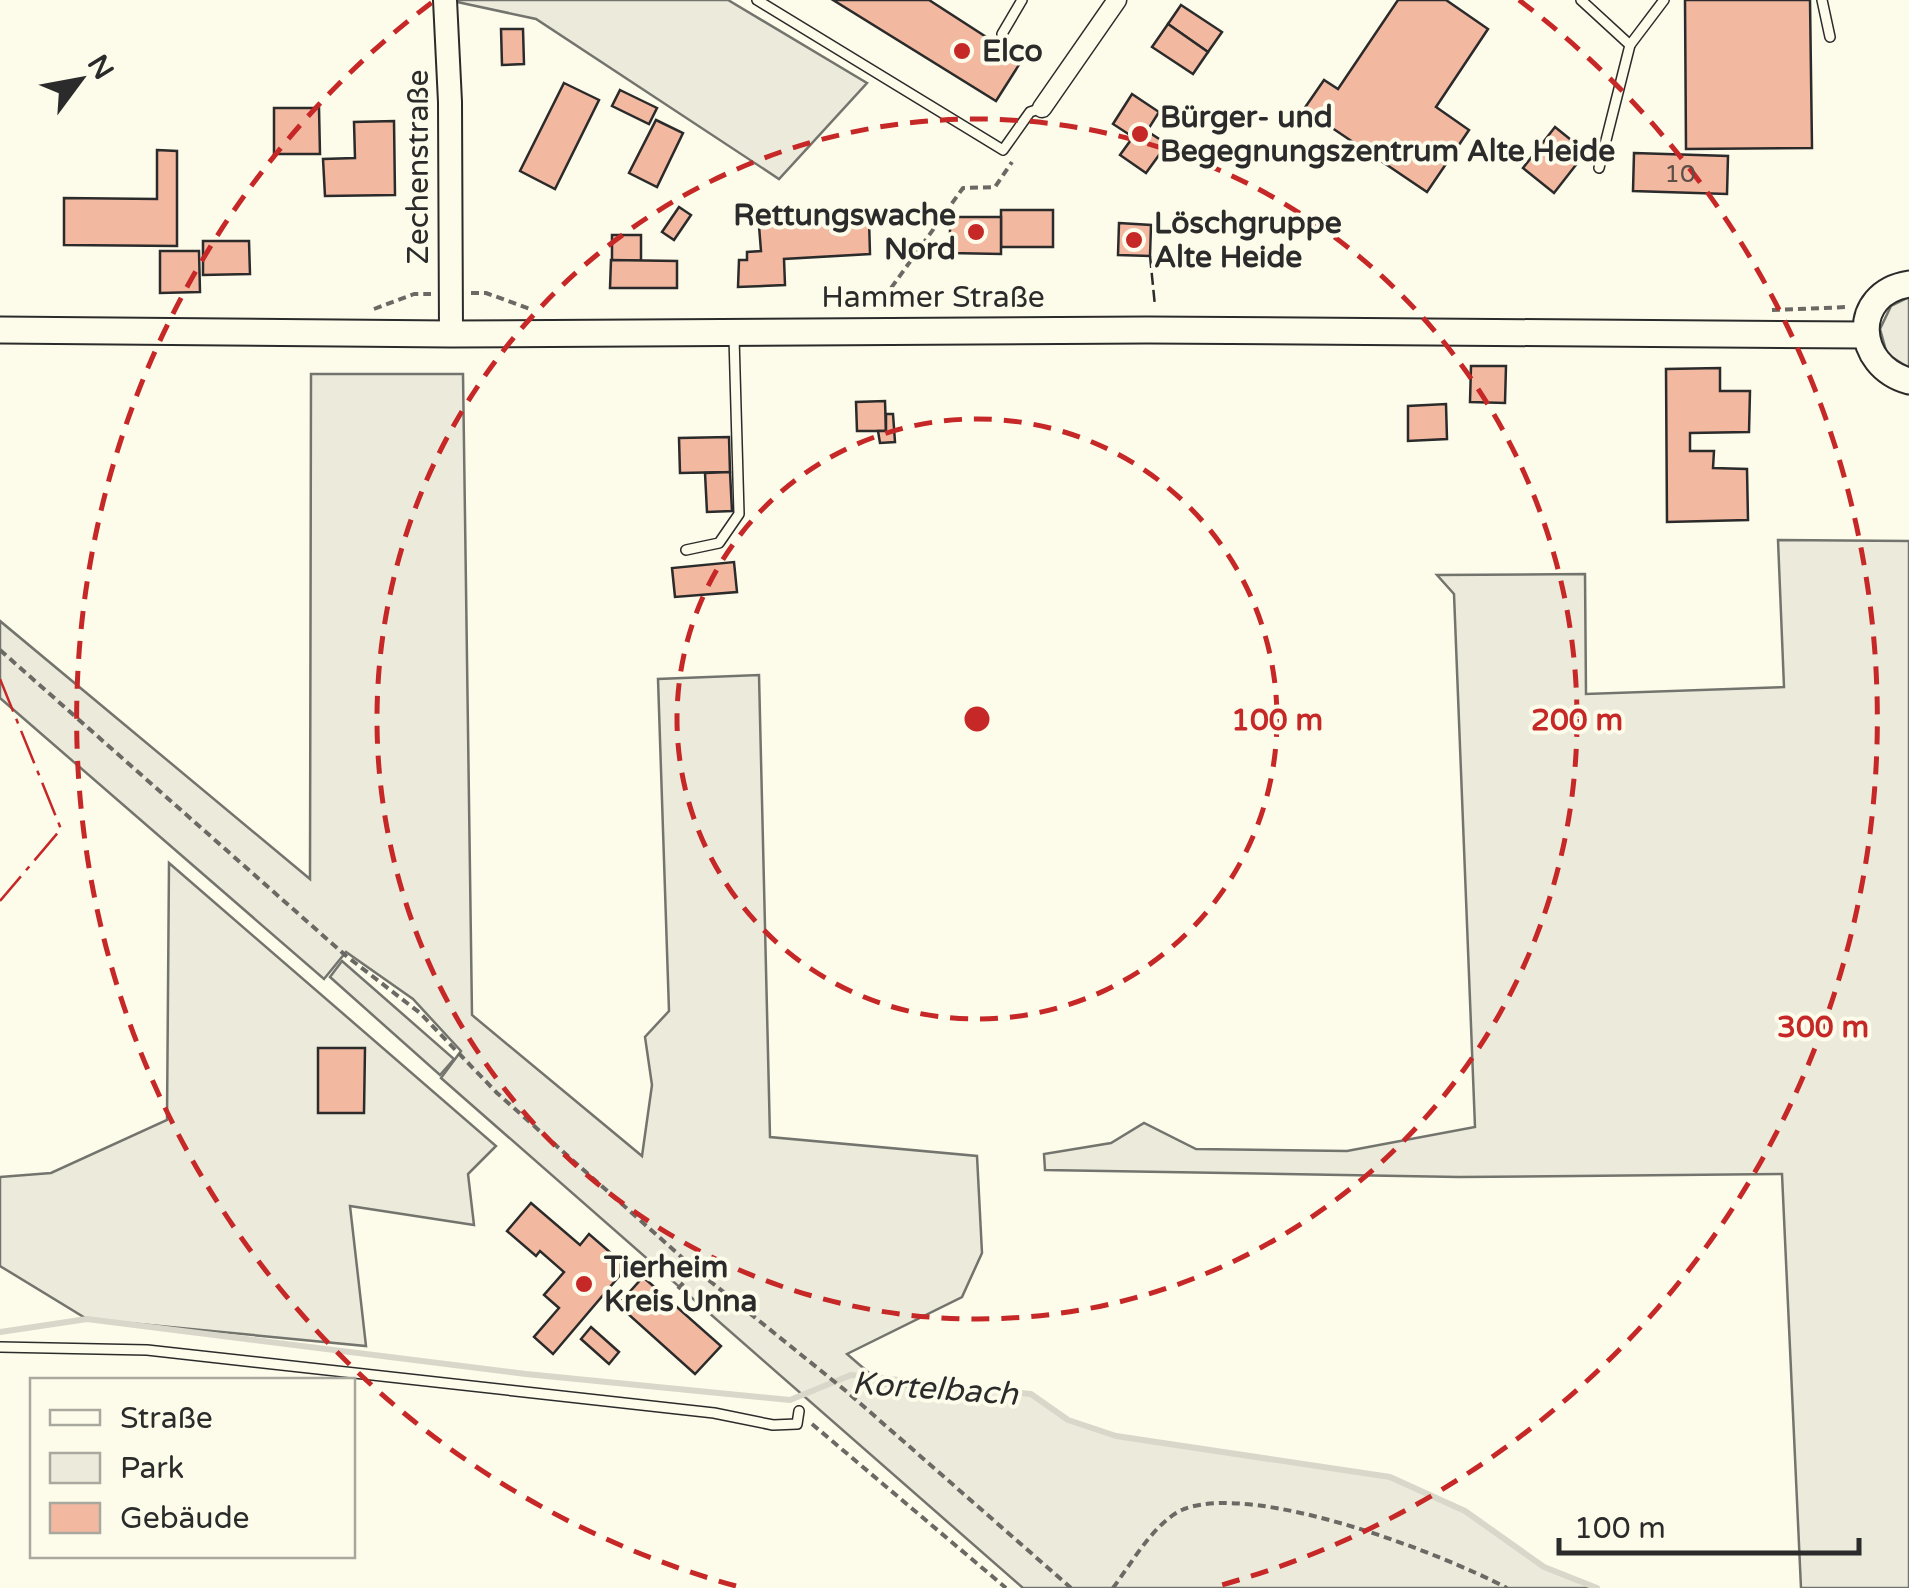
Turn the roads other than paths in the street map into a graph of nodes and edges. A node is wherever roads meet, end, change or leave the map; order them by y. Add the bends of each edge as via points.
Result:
1 (444, 0) edge
2 (758, 0) edge
3 (1022, 0) edge
4 (1581, 0) edge
5 (1664, 0) edge
6 (1822, 0) edge
7 (1110, 2) edge
8 (1002, 34) dead end
9 (1830, 37) dead end
10 (1630, 45) junction
11 (1042, 108) joint
12 (1599, 168) dead end
13 (1909, 284) edge
14 (0, 330) edge
15 (734, 330) junction
16 (451, 334) junction
17 (1866, 335) junction
18 (1909, 381) edge
19 (686, 550) dead end
20 (0, 1347) edge
21 (799, 1411) road end

1 - 16 street, Zechenstraße
2 - 11 lane via 1002,150 1030,112
3 - 8 lane
4 - 10 lane
5 - 10 lane
6 - 9 lane
7 - 11 street
10 - 12 lane
13 - 17 main road via 1880,297 1868,314
14 - 16 main road, Hammer Straße
15 - 16 main road, Hammer Straße
15 - 17 main road, Hammer Straße
15 - 19 lane via 739,514 719,543
17 - 18 main road via 1878,366
20 - 21 lane via 147,1350 773,1425 797,1424

